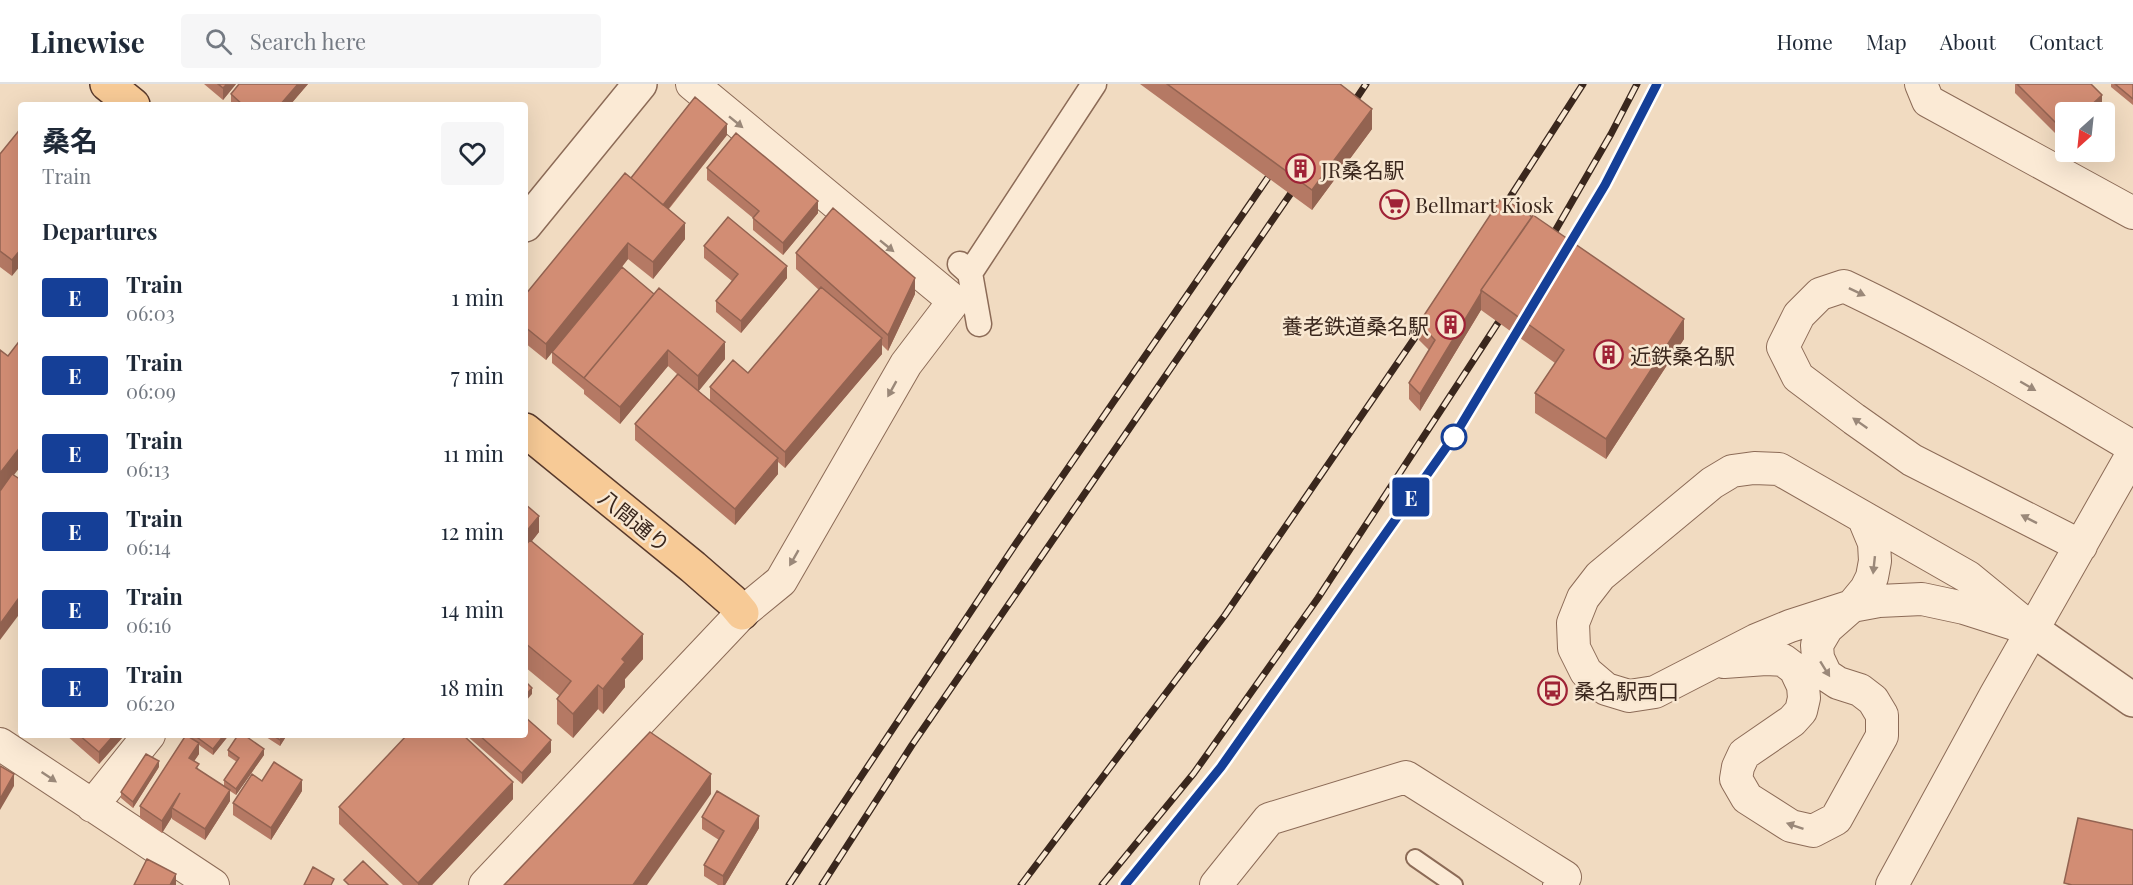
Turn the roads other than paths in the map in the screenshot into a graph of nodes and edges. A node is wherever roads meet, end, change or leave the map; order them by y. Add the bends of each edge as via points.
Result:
1 (107, 84) edge
2 (640, 84) edge
3 (692, 84) edge
4 (1094, 84) edge
5 (1921, 84) edge
6 (129, 102) edge
7 (2133, 213) edge
8 (528, 221) edge
9 (979, 324) dead end
10 (528, 432) edge
11 (2133, 447) edge
12 (2133, 453) edge
13 (1864, 519) junction
14 (2081, 546) junction
15 (1852, 606) junction
16 (742, 613) junction
17 (2033, 630) junction
18 (1713, 663) junction
19 (2133, 700) edge
20 (146, 738) edge
21 (0, 744) edge
22 (92, 806) junction
23 (1415, 858) dead end
24 (1562, 881) edge
25 (213, 885) edge
26 (485, 885) edge
27 (1216, 885) edge
28 (1454, 885) edge
29 (1892, 885) edge

1 - 6 main road
2 - 8 street
3 -> 16 street via 954,301 906,364 781,581
4 - 9 street via 965,268
5 - 7 street via 1928,101
10 - 16 main road, 八間通り via 693,567
14 -> 11 street via 1912,460 1798,377 1783,347 1798,315 1820,294 1844,286 1995,366
12 - 14 street
13 -> 15 street via 1874,543 1875,561 1866,589
13 - 17 street via 1968,578
13 - 18 street via 1779,469 1732,471 1712,483 1600,576 1583,598 1573,623 1574,648 1586,672 1606,689 1629,696 1655,692
14 - 17 street
15 - 17 street via 1922,599
15 - 18 street via 1756,640
15 -> 18 street via 1827,628 1817,645 1818,658 1826,675 1873,700 1882,716 1882,736 1836,819 1813,831 1791,826 1747,798 1736,779 1744,754 1801,711 1803,686 1796,669 1783,660
16 - 26 street
17 - 19 street
17 - 29 street
20 - 22 street
21 -> 22 street
22 - 25 street
23 - 28 lane
24 - 27 street via 1406,777 1269,819

